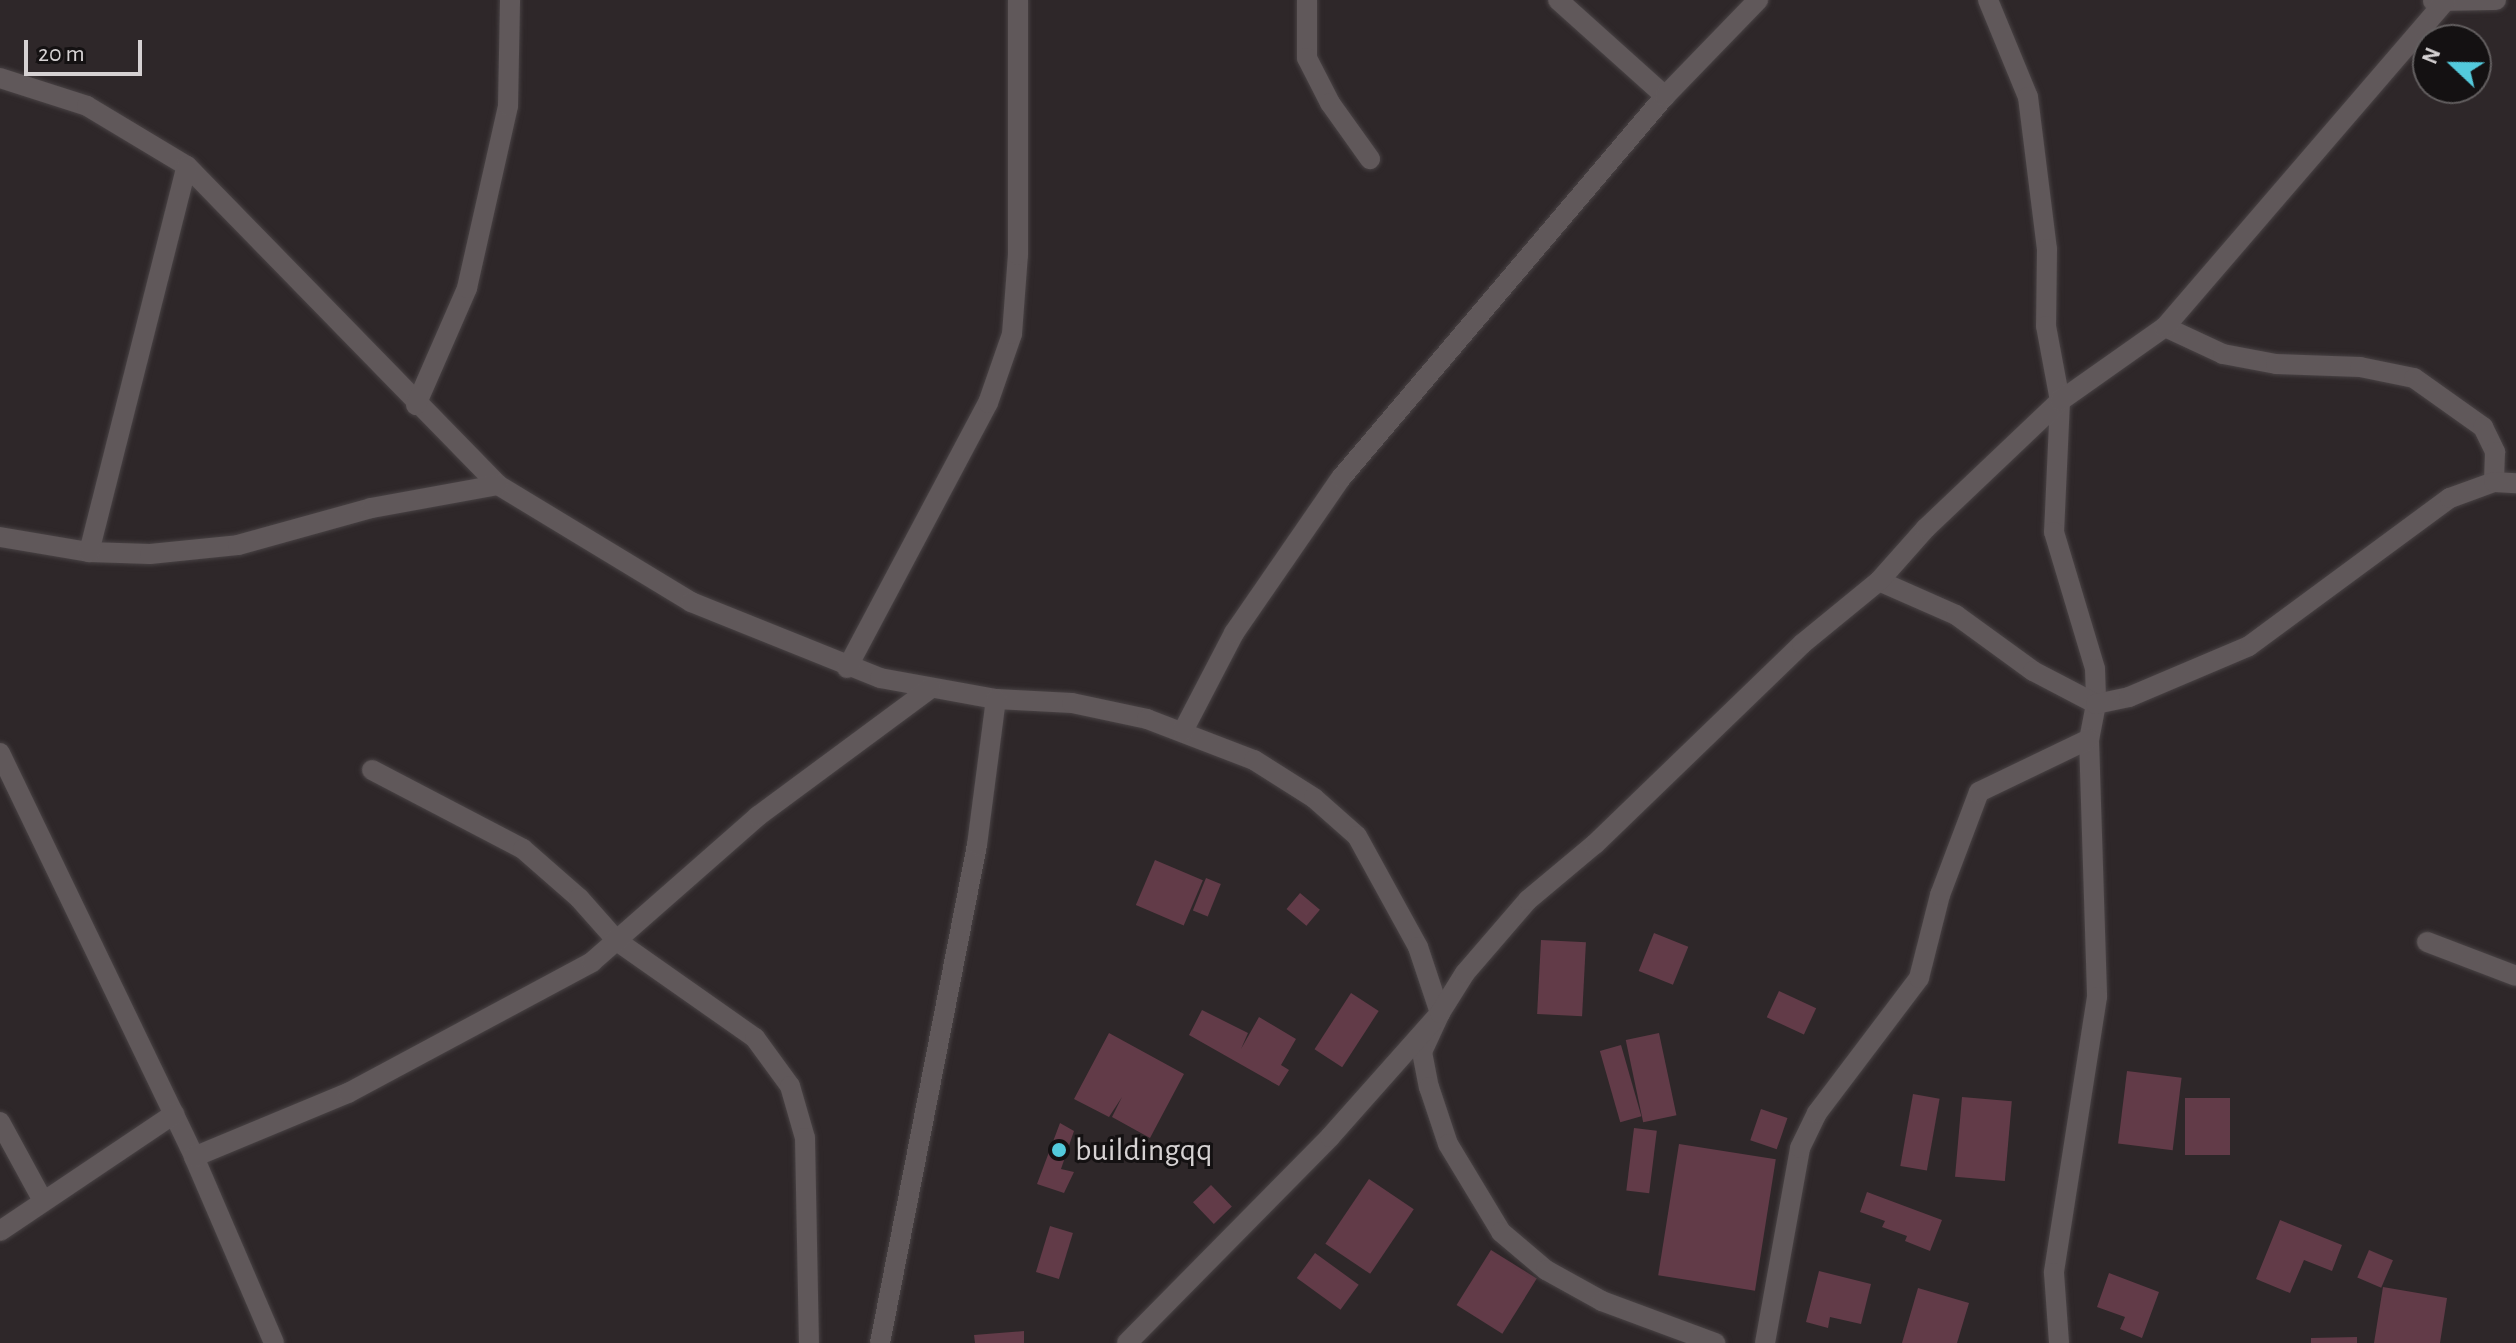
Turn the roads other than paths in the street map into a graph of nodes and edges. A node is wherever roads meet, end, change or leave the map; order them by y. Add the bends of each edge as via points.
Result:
1 (510, 0) edge
2 (1018, 0) edge
3 (1307, 0) edge
4 (1558, 0) edge
5 (1758, 0) edge
6 (1988, 0) edge
7 (2496, 0) edge
8 (2439, 2) edge
9 (0, 78) edge
10 (1665, 96) junction
11 (1370, 159) dead end
12 (187, 166) junction
13 (2165, 327) junction
14 (2060, 401) junction
15 (416, 405) junction
16 (2494, 482) junction
17 (2516, 483) edge
18 (498, 485) junction
19 (0, 537) edge
20 (89, 552) junction
21 (1879, 581) junction
22 (847, 668) junction
23 (931, 688) junction
24 (996, 699) junction
25 (2096, 704) junction
26 (1183, 731) junction
27 (2089, 739) junction
28 (0, 753) edge
29 (372, 770) dead end
30 (617, 941) junction
31 (2427, 942) dead end
32 (2516, 976) edge
33 (1440, 1013) junction
34 (174, 1114) junction
35 (0, 1122) edge
36 (194, 1157) junction
37 (43, 1201) junction
38 (0, 1231) edge
39 (274, 1343) edge
40 (809, 1343) edge
41 (880, 1343) edge
42 (1127, 1343) edge
43 (1715, 1343) edge
44 (1765, 1343) edge
45 (2059, 1343) edge

1 - 15 street via 508,106 467,288
2 - 22 street via 1018,255 1012,334 988,403
3 - 11 street via 1307,58 1330,103
4 - 10 street
5 - 10 street
6 - 14 street via 2028,97 2047,249 2046,326
7 - 8 street
8 - 13 street
9 - 12 street via 87,106
10 - 26 street via 1341,478 1234,633
12 - 15 street
12 - 20 street
13 - 14 street
13 - 16 street via 2223,354 2276,364 2360,367 2414,378 2483,427 2495,452
14 - 21 street via 1926,528
14 - 25 street via 2054,532 2095,669
15 - 18 street
16 - 17 street
16 - 25 street via 2450,498 2249,646 2129,697
18 - 20 street via 371,508 238,545 150,554
18 - 22 street via 691,602
19 - 20 street
21 - 25 street via 1956,615 2033,671
21 - 33 street via 1802,644 1595,844 1528,900 1465,973
22 - 23 street
23 - 24 street
23 - 30 street via 758,816
24 - 26 street via 1072,703
24 - 41 street via 977,845
25 - 27 street
26 - 33 street via 1254,760 1314,798 1357,836 1418,947
27 - 44 street via 1979,792 1940,895 1919,978 1817,1113 1800,1148
27 - 45 street via 2097,997 2054,1273
28 - 34 street
29 - 30 street via 523,849 579,898
30 - 36 street via 592,962 348,1093
30 - 40 street via 755,1038 790,1086 805,1138
31 - 32 street
33 - 42 street via 1232,1241
33 - 43 street via 1422,1052 1429,1087 1448,1144 1501,1232 1546,1270 1602,1301
34 - 36 street
34 - 37 street
35 - 37 street
36 - 39 street
37 - 38 street

